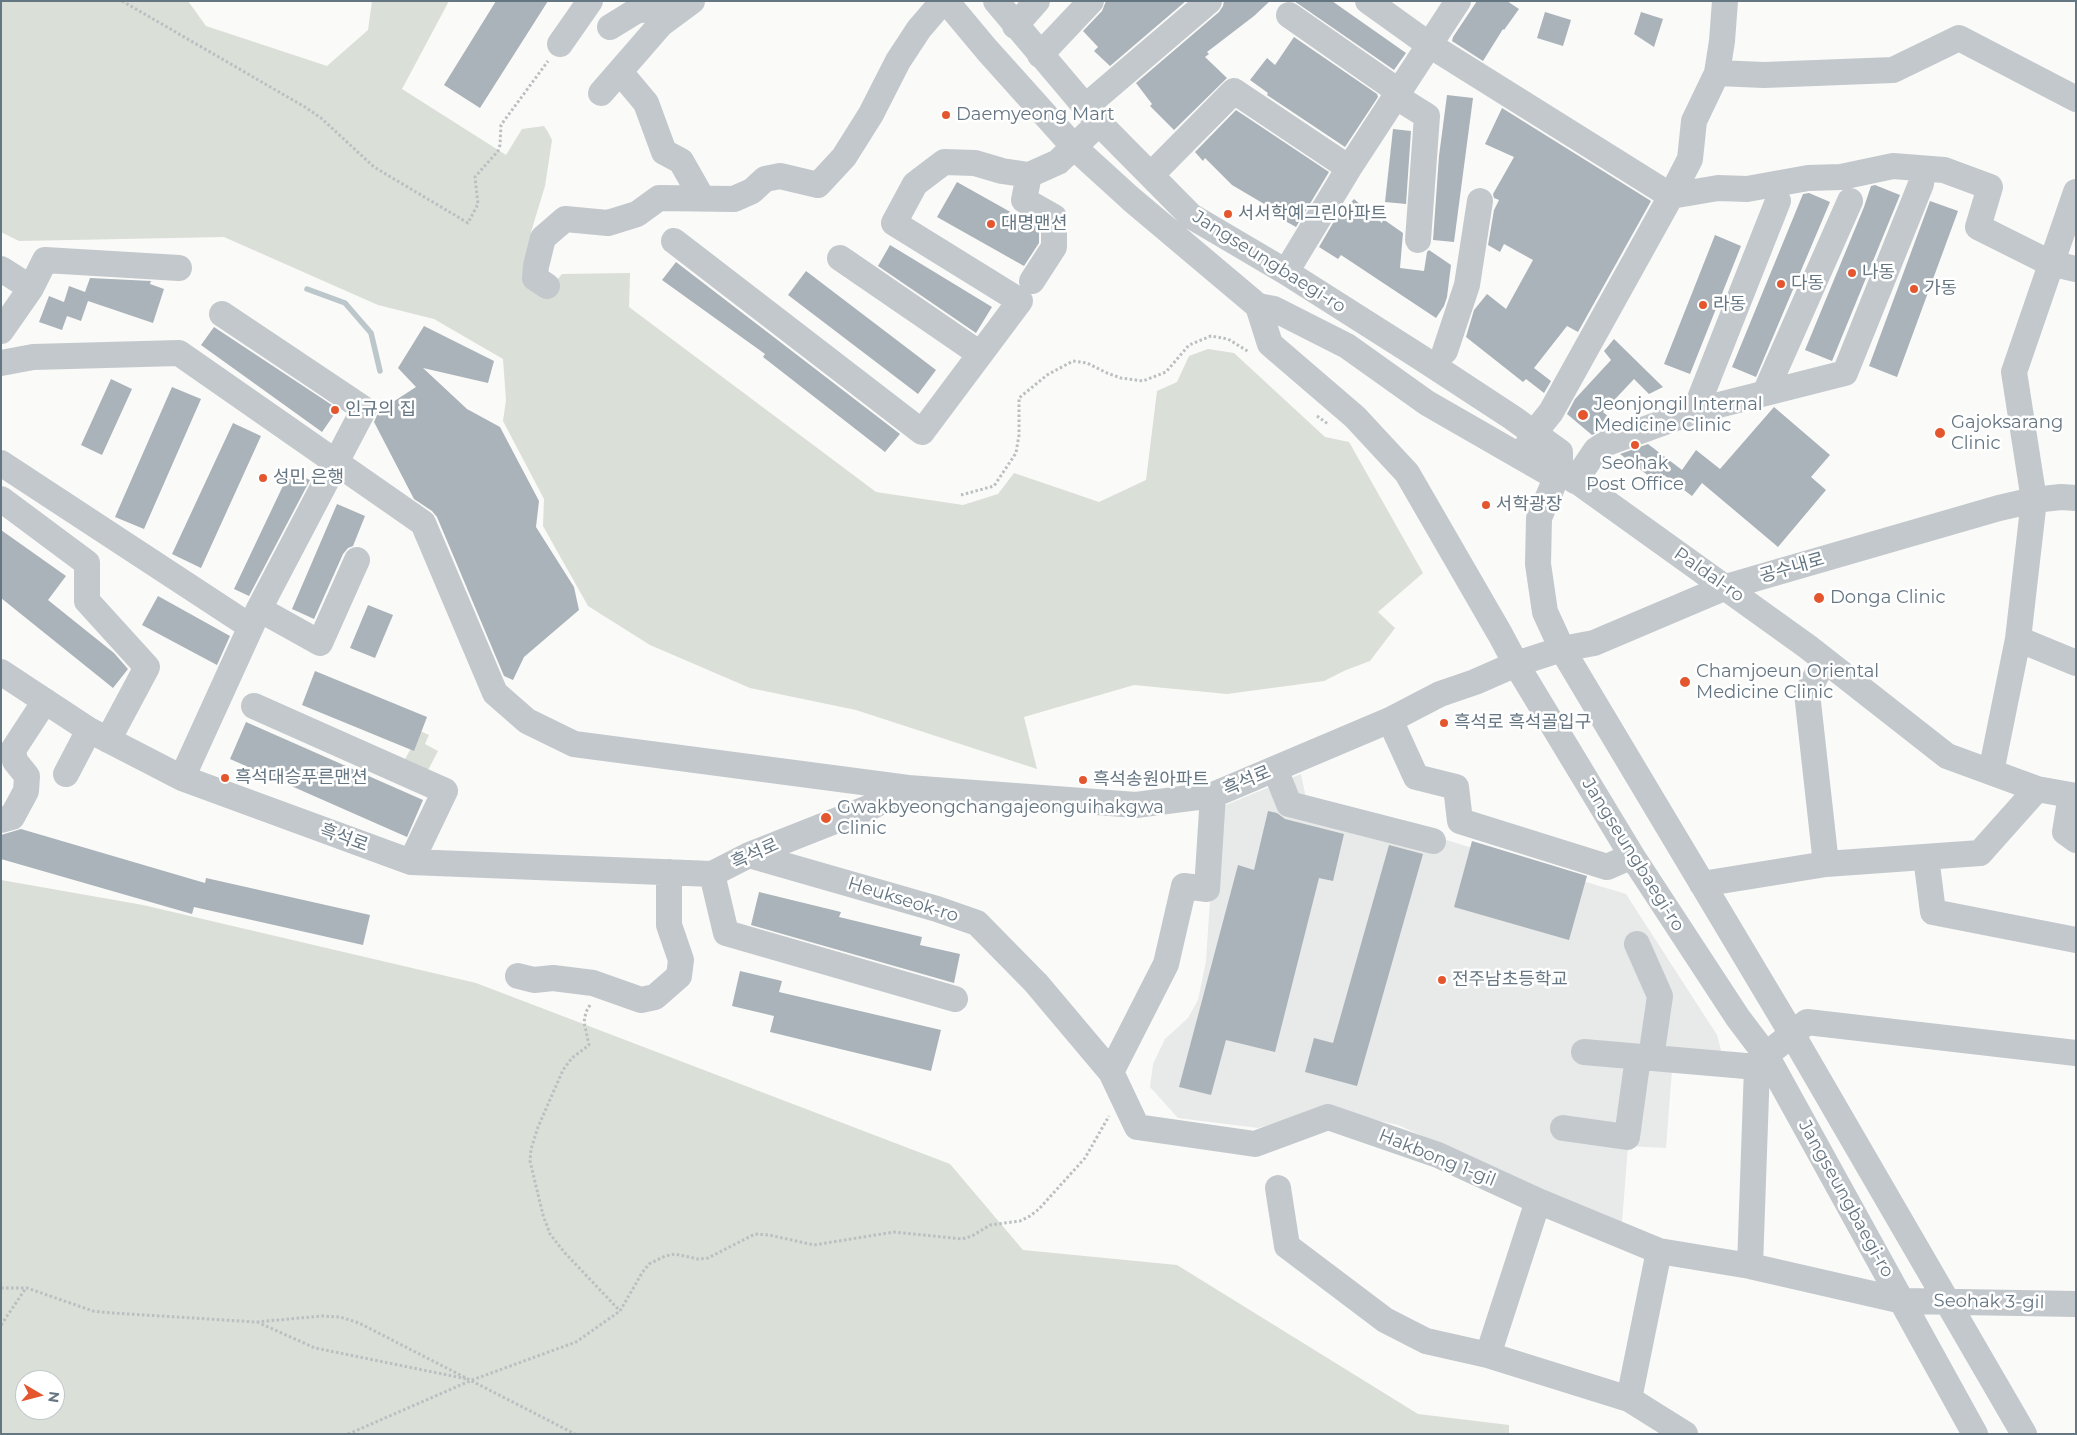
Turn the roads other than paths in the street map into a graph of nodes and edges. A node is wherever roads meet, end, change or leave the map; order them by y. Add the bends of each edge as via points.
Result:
1 (590, 1) edge
2 (945, 1) edge
3 (996, 1) edge
4 (1037, 1) edge
5 (1091, 1) edge
6 (1209, 1) edge
7 (1368, 1) edge
8 (1458, 1) edge
9 (1725, 1) edge
10 (690, 2) edge
11 (1289, 15) dead end
12 (1016, 26) junction
13 (610, 27) dead end
14 (560, 44) road end
15 (1428, 44) junction
16 (1040, 55) junction
17 (620, 72) junction
18 (1717, 73) junction
19 (600, 93) dead end
20 (1397, 93) junction
21 (2076, 99) edge
22 (1092, 115) junction
23 (1075, 148) junction
24 (1359, 166) junction
25 (1029, 175) junction
26 (1151, 175) junction
27 (1921, 184) dead end
28 (2076, 192) edge
29 (1671, 196) junction
30 (702, 198) junction
31 (1480, 201) dead end
32 (1778, 201) dead end
33 (1850, 201) dead end
34 (1418, 240) dead end
35 (674, 241) dead end
36 (840, 258) dead end
37 (2050, 263) junction
38 (179, 268) dead end
39 (1, 269) edge
40 (2076, 270) edge
41 (1286, 272) junction
42 (1032, 281) dead end
43 (547, 286) dead end
44 (31, 288) junction
45 (1258, 306) junction
46 (222, 314) dead end
47 (1, 332) edge
48 (1347, 346) joint
49 (1445, 351) dead end
50 (980, 354) junction
51 (1, 363) edge
52 (1765, 393) junction
53 (1695, 411) junction
54 (1534, 434) junction
55 (1520, 458) junction
56 (335, 462) junction
57 (1, 463) edge
58 (1568, 475) junction
59 (2076, 498) edge
60 (1, 499) edge
61 (2034, 500) junction
62 (357, 560) dead end
63 (1726, 586) junction
64 (255, 618) junction
65 (2018, 639) junction
66 (1562, 649) junction
67 (1824, 661) junction
68 (2076, 663) edge
69 (1516, 664) junction
70 (1, 672) edge
71 (45, 701) junction
72 (254, 706) dead end
73 (1390, 720) junction
74 (99, 735) junction
75 (1275, 769) junction
76 (1991, 772) junction
77 (66, 774) dead end
78 (182, 778) junction
79 (908, 788) junction
80 (2037, 789) junction
81 (1213, 795) junction
82 (2073, 795) edge
83 (1, 820) edge
84 (2076, 840) edge
85 (1432, 841) dead end
86 (749, 855) junction
87 (1632, 856) junction
88 (1926, 856) junction
89 (411, 862) junction
90 (1826, 864) junction
91 (669, 872) junction
92 (712, 874) junction
93 (1702, 884) junction
94 (2076, 940) edge
95 (1637, 944) dead end
96 (518, 976) dead end
97 (1036, 983) joint
98 (955, 999) dead end
99 (1792, 1034) junction
100 (1584, 1052) dead end
101 (2076, 1053) edge
102 (1645, 1057) junction
103 (1761, 1061) junction
104 (1116, 1083) junction
105 (1563, 1128) dead end
106 (1278, 1188) dead end
107 (1538, 1201) junction
108 (1659, 1251) junction
109 (1750, 1266) junction
110 (1903, 1301) junction
111 (1948, 1302) junction
112 (2076, 1304) edge
113 (1488, 1355) junction
114 (1629, 1399) junction
115 (1685, 1434) edge
116 (1975, 1434) edge
117 (2024, 1434) edge

1 - 14 street
2 - 23 street, Jangseungbaegi-ro
2 - 30 street via 898,61 844,157 818,185 780,176 765,179 752,191 734,199
3 - 12 street, Jangseungbaegi-ro
4 - 12 street
5 - 16 street
6 - 22 street
7 - 15 street
8 - 15 street
9 - 18 street
10 - 13 street via 636,11
10 - 17 street via 661,24
11 - 20 street
12 - 16 street, Jangseungbaegi-ro
15 - 20 street
15 - 29 street
16 - 22 street, Jangseungbaegi-ro
17 - 19 street
17 - 30 street via 646,102 664,152 681,161
18 - 21 street via 1764,75 1893,70 1958,38
18 - 29 street via 1694,121 1690,159
20 - 24 street
20 - 34 street via 1427,116
22 - 23 street
22 - 26 street, Jangseungbaegi-ro
23 - 25 street via 1058,162
23 - 45 street, Jangseungbaegi-ro
24 - 26 street via 1234,91
24 - 41 street
25 - 42 street via 1024,200 1054,217 1054,247
25 - 50 street via 975,163 944,162 915,184 894,223 1020,301
26 - 41 street, Jangseungbaegi-ro via 1191,216
27 - 52 street via 1845,373
28 - 37 street
29 - 37 street via 1718,188 1747,189 1808,178 1841,177 1893,166 1944,170 1990,187 1978,227
29 - 54 street via 1551,412
30 - 43 street via 659,198 637,214 608,223 565,219 543,238 535,278
31 - 49 street via 1467,285
32 - 53 street
33 - 52 street
35 - 50 street via 922,432
36 - 50 street
37 - 40 street
37 - 61 street via 2014,372
38 - 44 street via 45,260
39 - 44 street
41 - 54 street, Jangseungbaegi-ro
44 - 47 street
45 - 48 street, Jangseungbaegi-ro via 1274,309
45 - 69 street, Jangseungbaegi-ro via 1270,344 1355,417 1407,473
46 - 56 street via 364,409
48 - 55 street, Paldal-ro via 1426,403
51 - 56 street via 33,357 179,353
52 - 53 street
53 - 58 street via 1607,443
54 - 55 street
54 - 58 street, Jangseungbaegi-ro via 1560,452
55 - 58 street, Paldal-ro via 1547,472
56 - 64 street
56 - 79 street via 424,523 495,693 527,721 574,744
57 - 64 street
58 - 63 street, Paldal-ro
58 - 66 street via 1539,518 1538,564 1545,612
59 - 61 street, 공수내로
60 - 74 street via 87,564 87,601 147,667
61 - 63 street, 공수내로
61 - 65 street
62 - 64 street via 320,643
63 - 66 street, 공수내로 via 1594,643
63 - 67 street, Paldal-ro
64 - 78 street
65 - 68 street
65 - 76 street
66 - 69 street, 공수내로
66 - 93 street
67 - 76 street, Paldal-ro via 1947,756
67 - 90 street via 1807,693
69 - 73 street, 흑석로 via 1440,694
69 - 87 street, Jangseungbaegi-ro
70 - 71 street, 흑석로
71 - 74 street, 흑석로
71 - 83 street via 13,750 15,762 26,776 26,791 12,817
72 - 89 street via 445,791
73 - 75 street, 흑석로
73 - 87 street via 1416,777 1456,787 1460,822 1607,867
74 - 77 street
74 - 78 street, 흑석로
75 - 81 street, 흑석로
75 - 85 street via 1289,804
76 - 80 street, Paldal-ro
78 - 89 street, 흑석로
79 - 81 street, 흑석로 via 1136,805
79 - 86 street, 흑석로 via 873,806
80 - 82 street, Paldal-ro
80 - 88 street via 1980,853
81 - 104 street via 1207,889 1184,886 1166,964
82 - 84 street via 2065,832
86 - 92 street, 흑석로
86 - 97 street, Heukseok-ro via 977,923
87 - 103 street, Jangseungbaegi-ro via 1733,1010
88 - 90 street
88 - 94 street via 1933,912
89 - 91 street, 흑석로
90 - 93 street
91 - 92 street, 흑석로
91 - 96 street via 670,925 681,960 679,976 655,997 641,1000 593,983
92 - 98 street via 726,933
93 - 99 street
95 - 102 street via 1660,996
97 - 104 street, Hakbong 1-gil
99 - 101 street via 1807,1022
99 - 103 street
99 - 111 street
100 - 102 street
102 - 103 street
102 - 105 street via 1627,1137
103 - 109 street
103 - 110 street, Jangseungbaegi-ro
104 - 107 street, Hakbong 1-gil via 1137,1126 1255,1144 1328,1117 1438,1155
106 - 113 street via 1287,1246 1385,1320 1426,1341
107 - 108 street, Hakbong 1-gil
107 - 113 street
108 - 109 street, Hakbong 1-gil
108 - 114 street
109 - 110 street, Hakbong 1-gil
110 - 111 street, Seohak 3-gil
110 - 116 street, Jangseungbaegi-ro
111 - 112 street, Seohak 3-gil
111 - 117 street
113 - 114 street
114 - 115 street

